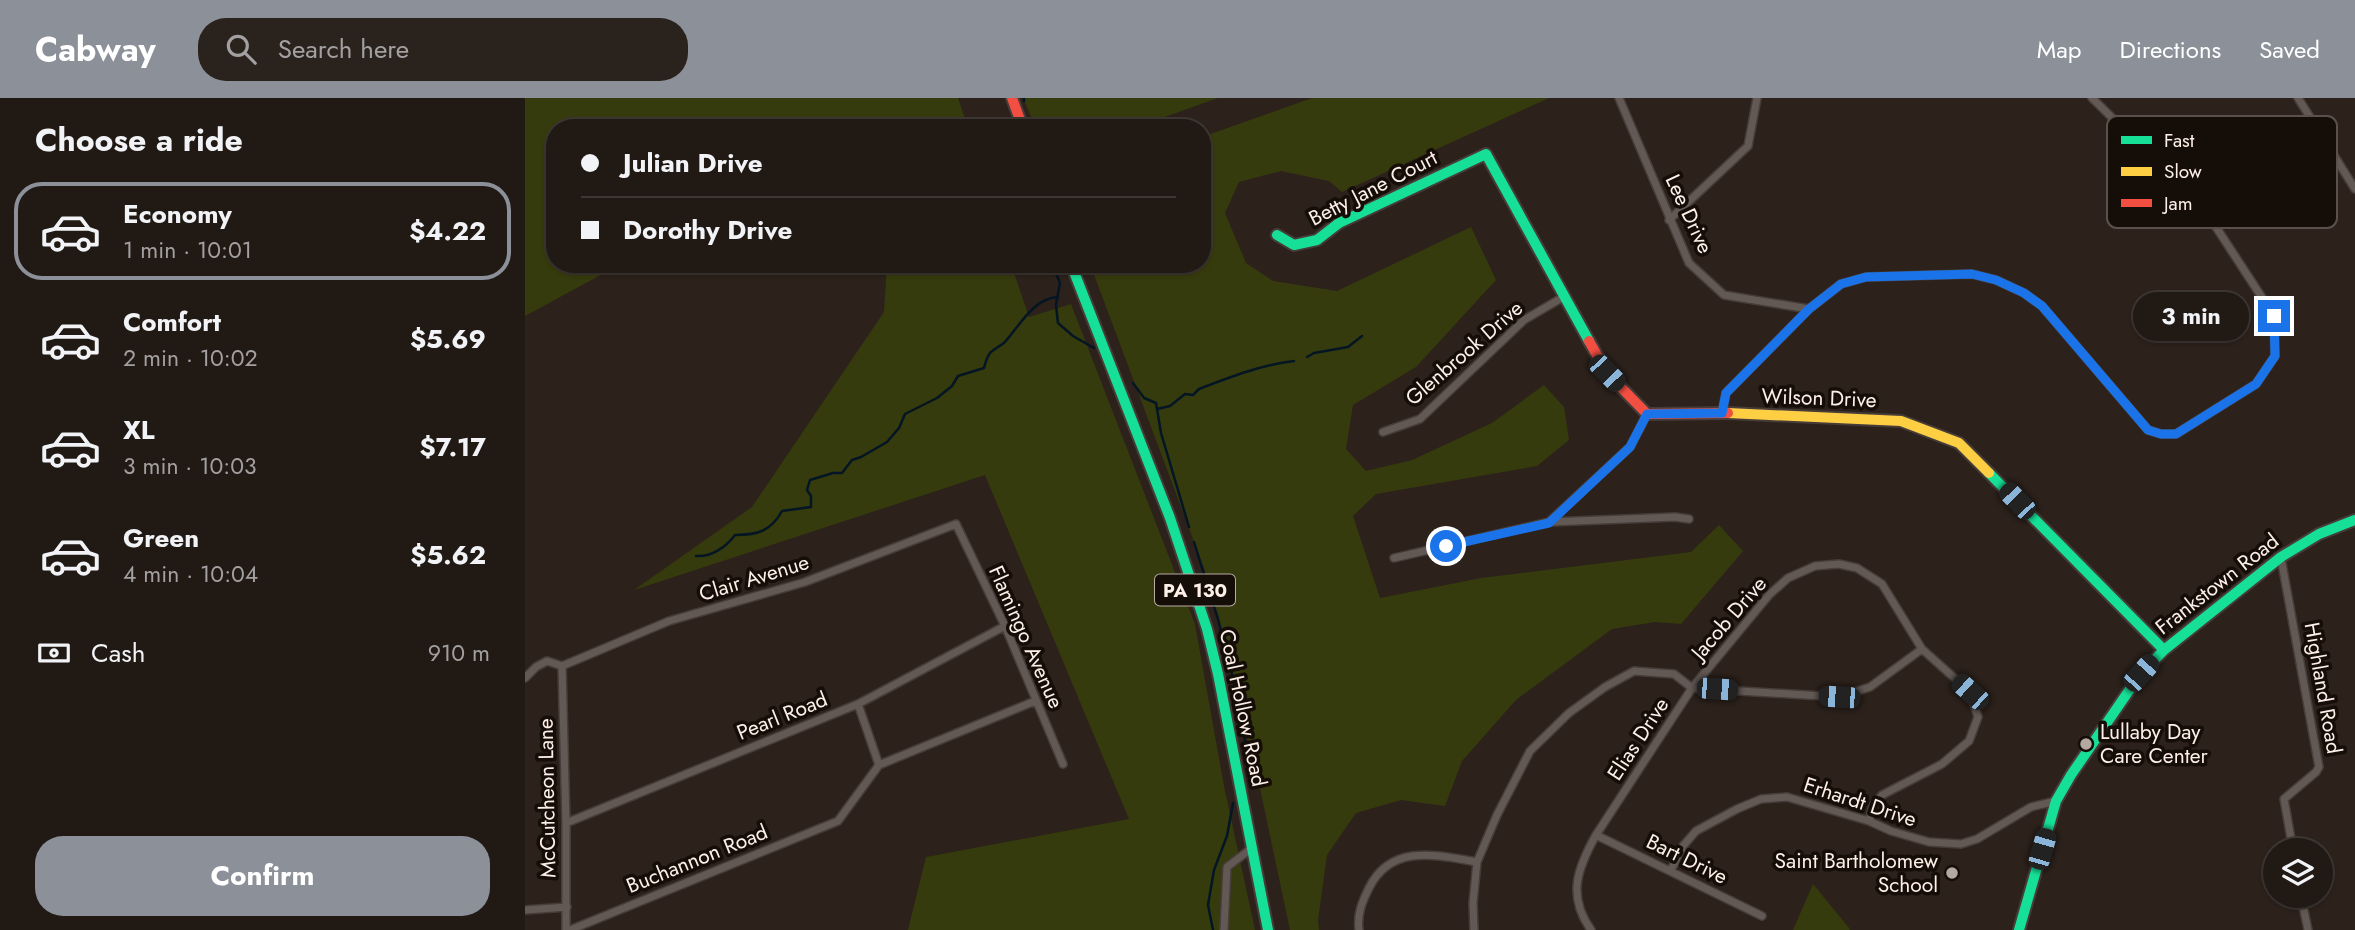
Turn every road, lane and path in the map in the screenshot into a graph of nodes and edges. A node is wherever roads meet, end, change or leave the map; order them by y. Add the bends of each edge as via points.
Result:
1 (1012, 98) edge
2 (1619, 98) edge
3 (1757, 98) edge
4 (2092, 98) edge
5 (2298, 98) edge
6 (2110, 116) edge
7 (2309, 116) edge
8 (1020, 119) edge
9 (2337, 160) edge
10 (2355, 189) edge
11 (1669, 219) junction
12 (2217, 228) edge
13 (1276, 235) dead end
14 (1075, 273) edge
15 (1565, 296) junction
16 (1809, 309) junction
17 (1722, 413) junction
18 (1647, 414) junction
19 (1383, 432) dead end
20 (1689, 520) dead end
21 (2355, 520) edge
22 (1549, 523) junction
23 (956, 524) joint
24 (2281, 557) junction
25 (1394, 558) dead end
26 (1005, 626) junction
27 (1922, 649) junction
28 (2164, 650) junction
29 (562, 666) junction
30 (525, 678) edge
31 (1692, 688) junction
32 (1035, 701) junction
33 (858, 704) junction
34 (1063, 764) dead end
35 (879, 765) junction
36 (2056, 801) junction
37 (1870, 821) junction
38 (566, 823) junction
39 (1596, 835) junction
40 (2291, 838) edge
41 (1253, 847) junction
42 (1477, 862) junction
43 (1671, 870) junction
44 (567, 907) junction
45 (2303, 908) edge
46 (525, 909) edge
47 (1762, 916) dead end
48 (568, 930) edge
49 (1224, 930) edge
50 (1268, 930) edge
51 (1359, 930) edge
52 (1474, 930) edge
53 (1591, 930) edge
54 (2019, 930) edge
55 (2308, 930) edge

1 - 8 main road
2 - 11 street, Lee Drive
3 - 11 street via 1748,146
4 - 6 street
5 - 7 street
9 - 10 street
11 - 16 street, Lee Drive via 1689,263 1724,295
12 - 16 street via 2274,316 2275,356 2256,384 2176,434 2148,430 2042,306 1996,280 1972,274 1866,277 1841,284
13 - 15 main road, Betty Jane Court via 1294,245 1317,240 1339,223 1486,154
14 - 41 main road, Coal Hollow Road / PA 130 via 1204,618
15 - 18 main road via 1607,373
15 - 19 street, Glenbrook Drive via 1524,320 1420,419
16 - 17 street via 1726,393
17 - 18 main road, Wilson Drive
17 - 28 main road, Wilson Drive via 1901,421 1959,443
18 - 22 street via 1630,447
20 - 22 street
21 - 24 main road, Frankstown Road via 2319,534
22 - 25 street
23 - 26 street, Flamingo Avenue
23 - 29 street, Clair Avenue via 805,582 669,621
24 - 28 main road, Frankstown Road
24 - 40 street, Highland Road via 2319,767 2284,799
26 - 32 street, Flamingo Avenue
26 - 33 street, Pearl Road
27 - 31 street via 1870,687 1839,697
27 - 31 street, Jacob Drive via 1882,584 1857,568 1815,566 1789,578 1769,595
27 - 37 street, Jacob Drive via 1970,692 1978,717 1969,741 1942,764 1882,795 1873,805
28 - 36 main road, Frankstown Road via 2129,689
29 - 30 street, Clair Avenue via 547,662
29 - 38 street, McCutcheon Lane
31 - 39 street, Elias Drive
31 - 42 street, Elias Drive via 1674,674 1634,671 1569,713 1530,751
32 - 34 street, Flamingo Avenue
32 - 35 street
33 - 35 street
33 - 38 street, Pearl Road
35 - 48 street, Buchannon Road via 838,821
36 - 37 street, Erhardt Drive via 2031,807 1961,844 1929,842
36 - 54 main road, Frankstown Road
37 - 43 street, Erhardt Drive via 1787,797 1761,799 1696,831
38 - 44 street, McCutcheon Lane
39 - 43 street, Bart Drive
39 - 53 street, Elias Drive via 1576,882 1578,905
41 - 49 street via 1227,866
41 - 50 main road, Coal Hollow Road / PA 130
42 - 51 street via 1428,853 1396,860 1375,876 1363,899
42 - 52 street, Elias Drive
43 - 47 street, Bart Drive
44 - 46 street
44 - 48 street, McCutcheon Lane
45 - 55 street

